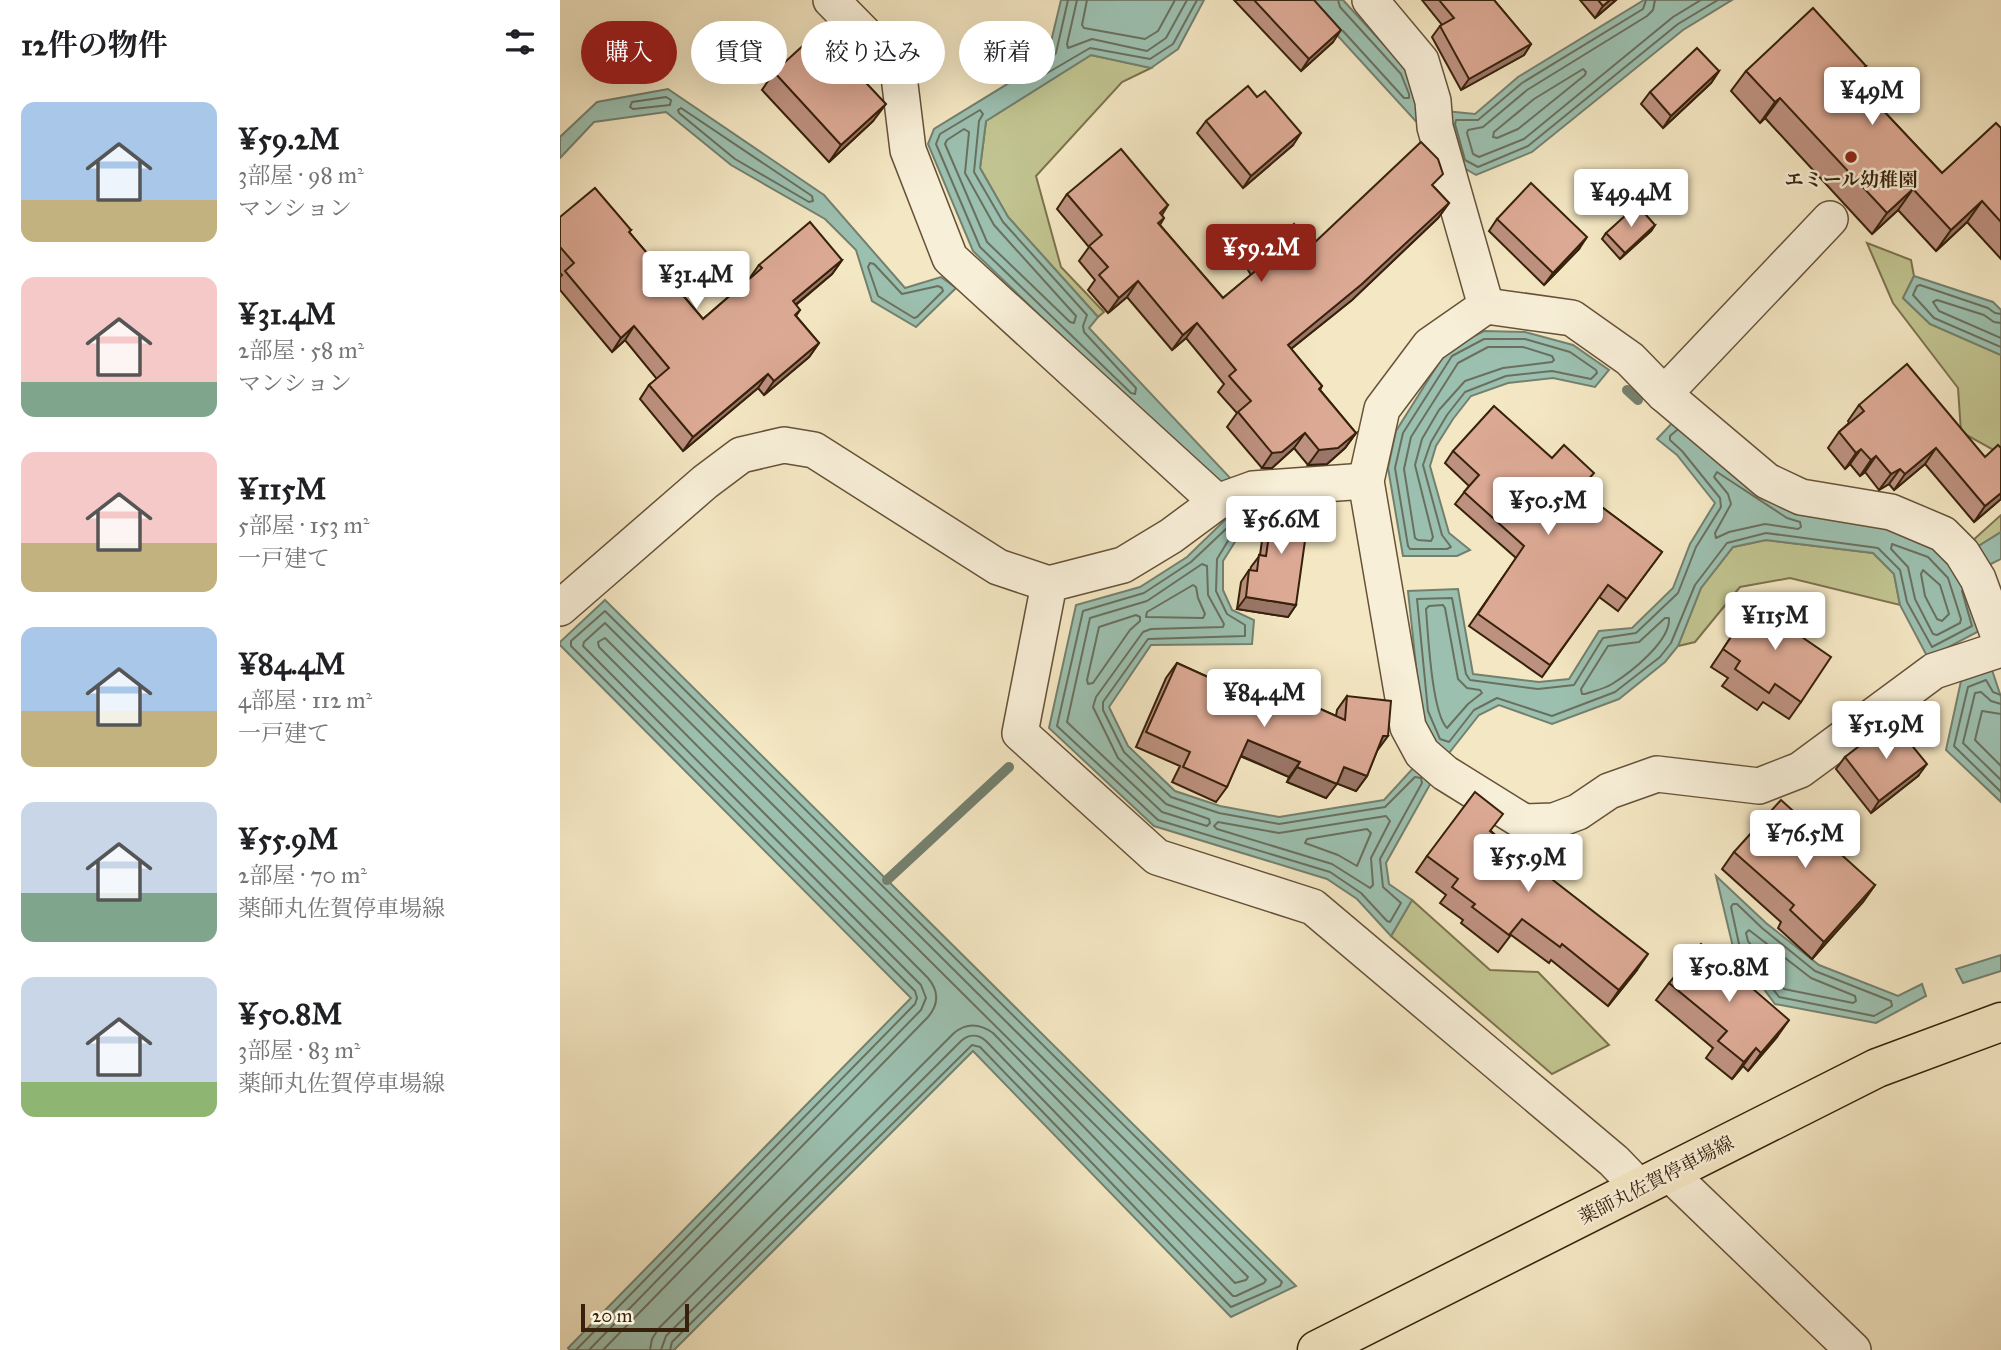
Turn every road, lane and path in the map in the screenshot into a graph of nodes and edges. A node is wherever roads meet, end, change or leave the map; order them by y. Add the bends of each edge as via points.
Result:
1 (831, 0) edge
2 (1370, 0) edge
3 (1830, 219) dead end
4 (1486, 306) junction
5 (1664, 394) junction
6 (1366, 481) junction
7 (1217, 502) junction
8 (1049, 584) junction
9 (560, 608) edge
10 (2001, 642) edge
11 (2001, 649) edge
12 (2001, 1023) edge
13 (1655, 1181) junction
14 (1317, 1350) edge
15 (1853, 1350) edge

1 - 7 street via 898,68 908,150 950,258
2 - 4 street via 1421,61
3 - 5 street
4 - 5 street via 1572,318 1630,359
4 - 6 street via 1430,345 1382,409
5 - 10 street via 1768,481 1801,497 1891,512 1943,534 1970,566
6 - 7 street via 1253,489
6 - 11 street via 1408,727 1433,763 1524,822 1554,821 1578,812 1609,791 1657,774 1759,786 1800,770 1934,671
7 - 8 street via 1123,565
8 - 9 street via 998,567 814,450 784,444 741,455 723,468
8 - 13 street via 1020,733 1157,857 1313,907 1614,1161
12 - 13 main road, 薬師丸佐賀停車場線 via 1877,1068
13 - 14 main road, 薬師丸佐賀停車場線
13 - 15 street

